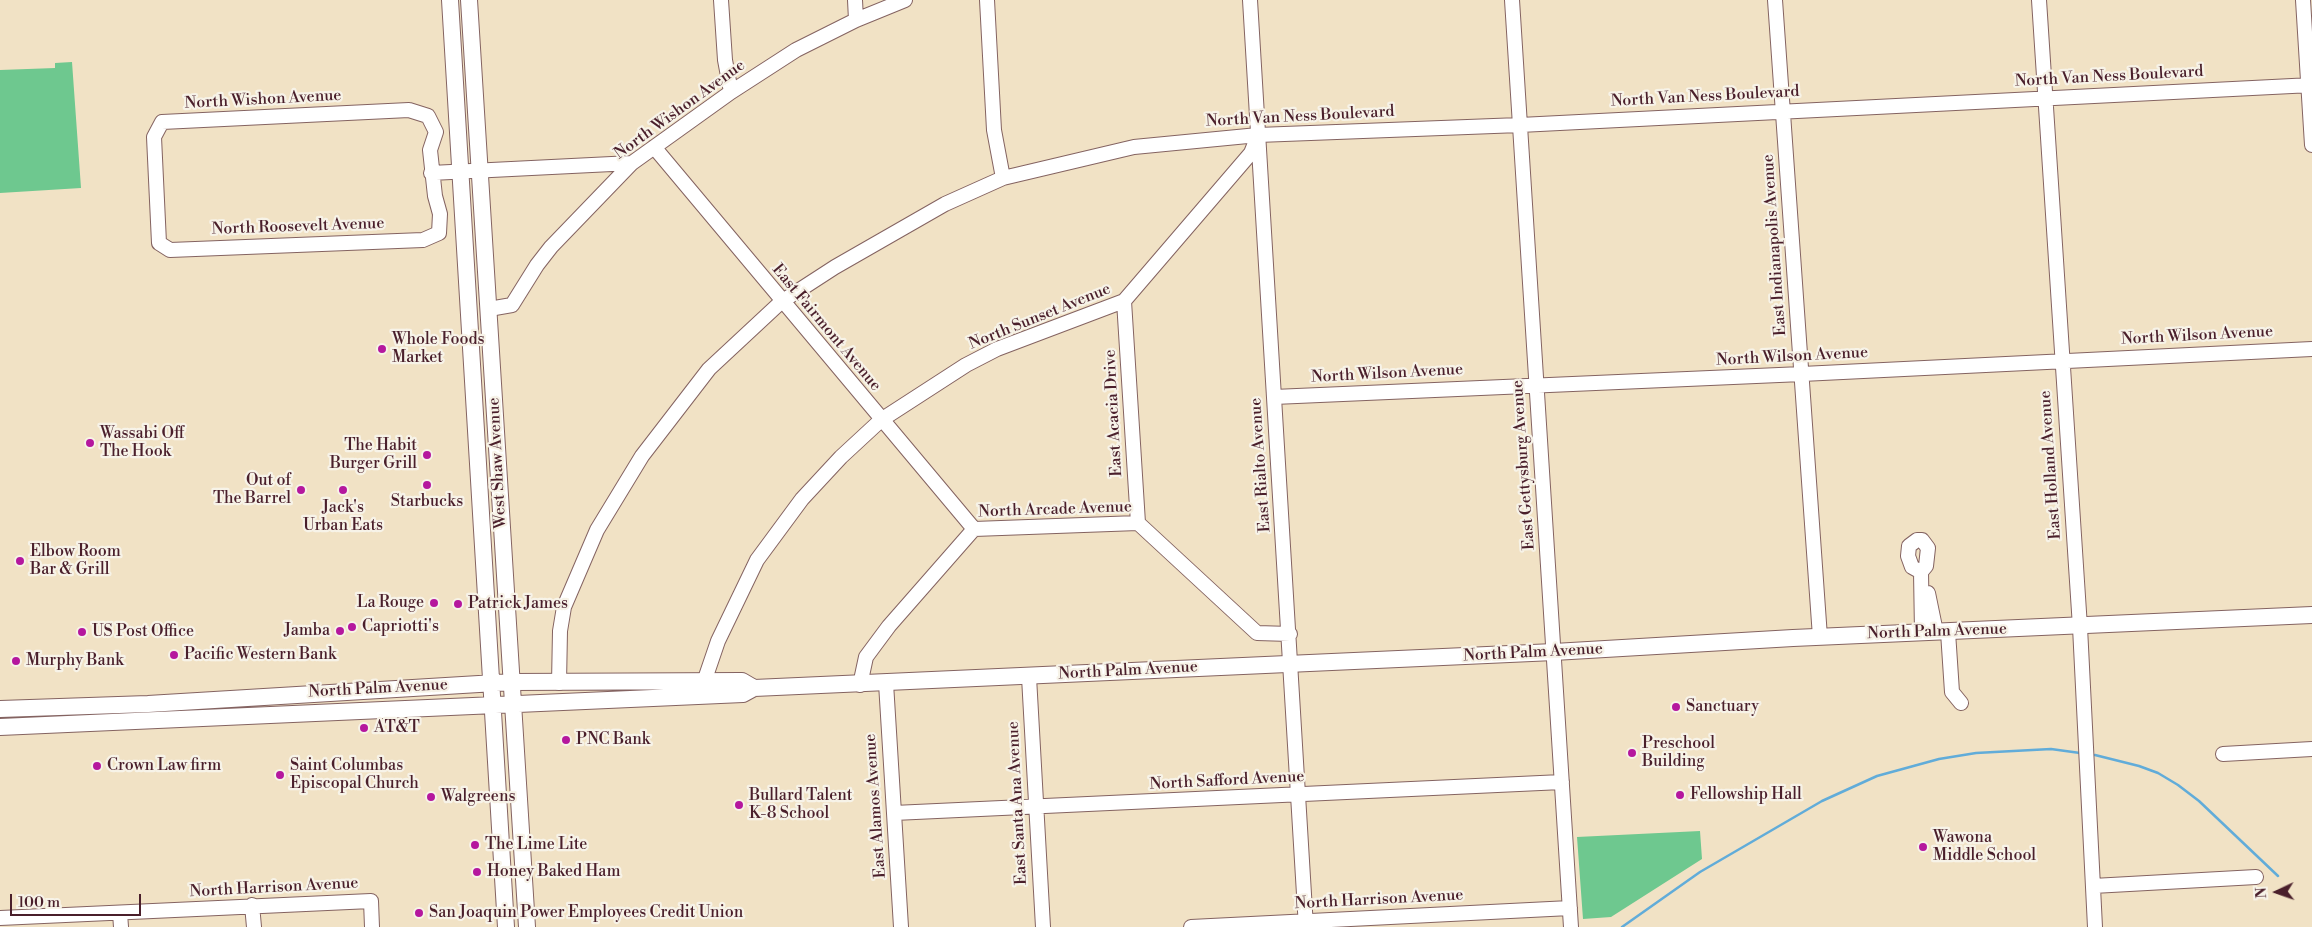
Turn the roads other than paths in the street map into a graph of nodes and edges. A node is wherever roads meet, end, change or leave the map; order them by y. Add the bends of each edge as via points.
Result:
1 (450, 0) edge
2 (469, 0) edge
3 (721, 0) edge
4 (855, 0) edge
5 (905, 0) edge
6 (987, 0) edge
7 (1250, 0) edge
8 (1512, 0) edge
9 (1775, 0) edge
10 (2039, 0) edge
11 (2302, 0) edge
12 (856, 20) junction
13 (2310, 86) edge
14 (732, 92) junction
15 (2046, 98) junction
16 (1782, 111) junction
17 (1520, 125) junction
18 (1258, 135) junction
19 (2312, 145) edge
20 (654, 147) junction
21 (632, 164) junction
22 (480, 171) junction
23 (460, 172) junction
24 (431, 173) junction
25 (1003, 178) junction
26 (439, 233) joint
27 (159, 243) joint
28 (781, 302) junction
29 (1124, 302) junction
30 (489, 309) junction
31 (2312, 349) edge
32 (2062, 360) junction
33 (1802, 374) junction
34 (474, 382) junction
35 (1537, 385) junction
36 (1274, 397) junction
37 (881, 420) junction
38 (499, 474) junction
39 (1138, 522) junction
40 (974, 529) junction
41 (1922, 578) dead end
42 (2312, 615) edge
43 (2080, 627) junction
44 (1936, 632) junction
45 (1290, 634) junction
46 (1820, 637) junction
47 (1554, 652) junction
48 (1292, 663) junction
49 (1029, 677) junction
50 (512, 682) junction
51 (704, 682) junction
52 (559, 683) junction
53 (886, 683) junction
54 (492, 684) junction
55 (860, 684) junction
56 (754, 688) junction
57 (1961, 703) dead end
58 (148, 704) junction
59 (513, 704) junction
60 (494, 705) junction
61 (0, 709) edge
62 (26, 726) junction
63 (0, 727) edge
64 (2312, 749) edge
65 (2223, 754) dead end
66 (1562, 782) junction
67 (1299, 795) junction
68 (1036, 807) junction
69 (894, 813) junction
70 (2256, 876) dead end
71 (2093, 886) junction
72 (252, 906) junction
73 (1570, 908) junction
74 (505, 909) junction
75 (120, 913) junction
76 (0, 918) edge
77 (1306, 924) edge
78 (121, 927) edge
79 (254, 927) edge
80 (372, 927) edge
81 (506, 927) edge
82 (516, 927) edge
83 (527, 927) edge
84 (901, 927) edge
85 (1043, 927) edge
86 (1191, 927) edge
87 (1571, 927) edge
88 (2095, 927) edge

1 - 23 main road, West Shaw Avenue
2 - 22 main road, West Shaw Avenue
3 - 14 street via 725,60
4 - 12 street
5 - 12 street, North Wishon Avenue
6 - 25 street via 994,130
7 - 18 street, East Rialto Avenue
8 - 17 street, East Gettysburg Avenue
9 - 16 street, East Indianapolis Avenue
10 - 15 street, East Holland Avenue
11 - 13 street
12 - 14 street, North Wishon Avenue via 796,50
13 - 15 street, North Van Ness Boulevard
13 - 19 street
14 - 20 street, North Wishon Avenue
15 - 16 street, North Van Ness Boulevard
15 - 32 street, East Holland Avenue
16 - 17 street, North Van Ness Boulevard
16 - 33 street, East Indianapolis Avenue
17 - 18 street, North Van Ness Boulevard
17 - 35 street, East Gettysburg Avenue
18 - 25 street, North Van Ness Boulevard via 1134,147
18 - 29 street, North Sunset Avenue via 1251,154
18 - 36 street, East Rialto Avenue
20 - 21 street, North Wishon Avenue
20 - 28 street, East Fairmont Avenue
21 - 22 street
21 - 30 street, North Wishon Avenue via 552,247 512,305
22 - 23 street
22 - 30 main road, West Shaw Avenue
23 - 24 street
23 - 34 main road, West Shaw Avenue
24 - 26 street, North Wishon Avenue via 440,214
24 - 27 street, North Wishon Avenue via 430,150 436,132 428,116 409,110 162,122 154,137
25 - 28 street, North Van Ness Boulevard via 886,236
26 - 27 street, North Roosevelt Avenue via 423,240 170,250
28 - 37 street, East Fairmont Avenue
28 - 52 street, North Van Ness Boulevard via 709,369 618,492 597,530 564,607
29 - 37 street, North Sunset Avenue via 997,349
29 - 39 street, East Acacia Drive
30 - 38 main road, West Shaw Avenue
31 - 32 street, North Wilson Avenue
32 - 33 street, North Wilson Avenue
32 - 43 street, East Holland Avenue
33 - 35 street, North Wilson Avenue
33 - 46 street, East Indianapolis Avenue
34 - 38 main road via 484,394 488,456
34 - 54 main road, West Shaw Avenue
35 - 36 street, North Wilson Avenue
35 - 47 street, East Gettysburg Avenue
36 - 45 street, East Rialto Avenue
37 - 40 street, East Fairmont Avenue
37 - 51 street, North Sunset Avenue via 802,499 767,544 748,576 718,641
38 - 50 main road, West Shaw Avenue
39 - 40 street, North Arcade Avenue
39 - 45 street, North Arcade Avenue via 1257,633
40 - 55 street, North Arcade Avenue via 866,657
41 - 44 street via 1930,597
42 - 43 main road, North Palm Avenue
43 - 44 main road, North Palm Avenue
43 - 71 street, East Holland Avenue
44 - 46 main road, North Palm Avenue
44 - 57 street via 1952,692
45 - 48 street, East Rialto Avenue
46 - 47 main road, North Palm Avenue
47 - 48 main road, North Palm Avenue
47 - 66 street, East Gettysburg Avenue
48 - 49 main road, North Palm Avenue
48 - 67 street, East Rialto Avenue
49 - 53 main road, North Palm Avenue
49 - 68 street, East Santa Ana Avenue
50 - 52 main road, North Palm Avenue
50 - 54 main road, North Palm Avenue
50 - 59 main road, West Shaw Avenue
51 - 52 main road, North Palm Avenue
51 - 56 main road, North Palm Avenue via 742,681
53 - 55 main road, North Palm Avenue
53 - 69 street, East Alamos Avenue
54 - 58 main road, North Palm Avenue
54 - 60 main road, West Shaw Avenue
55 - 56 main road, North Palm Avenue
56 - 59 main road, North Palm Avenue via 743,694
58 - 61 main road, North Palm Avenue
58 - 62 main road via 136,713 59,718
59 - 60 main road, North Palm Avenue
59 - 83 main road, West Shaw Avenue
60 - 62 main road, North Palm Avenue
60 - 74 main road, West Shaw Avenue
62 - 63 main road, North Palm Avenue
64 - 65 street
66 - 67 street, North Safford Avenue
66 - 73 street, East Gettysburg Avenue
67 - 68 street, North Safford Avenue
67 - 77 street, East Rialto Avenue
68 - 69 street, North Safford Avenue
68 - 85 street, East Santa Ana Avenue
69 - 84 street, East Alamos Avenue
70 - 71 street
71 - 88 street, East Holland Avenue
72 - 75 street, North Harrison Avenue
72 - 79 street
72 - 80 street, North Harrison Avenue via 371,901
73 - 77 street, North Harrison Avenue
73 - 87 street, East Gettysburg Avenue
74 - 81 main road, West Shaw Avenue
74 - 82 main road via 515,916
75 - 76 street, North Harrison Avenue
75 - 78 street
77 - 86 street, North Harrison Avenue

